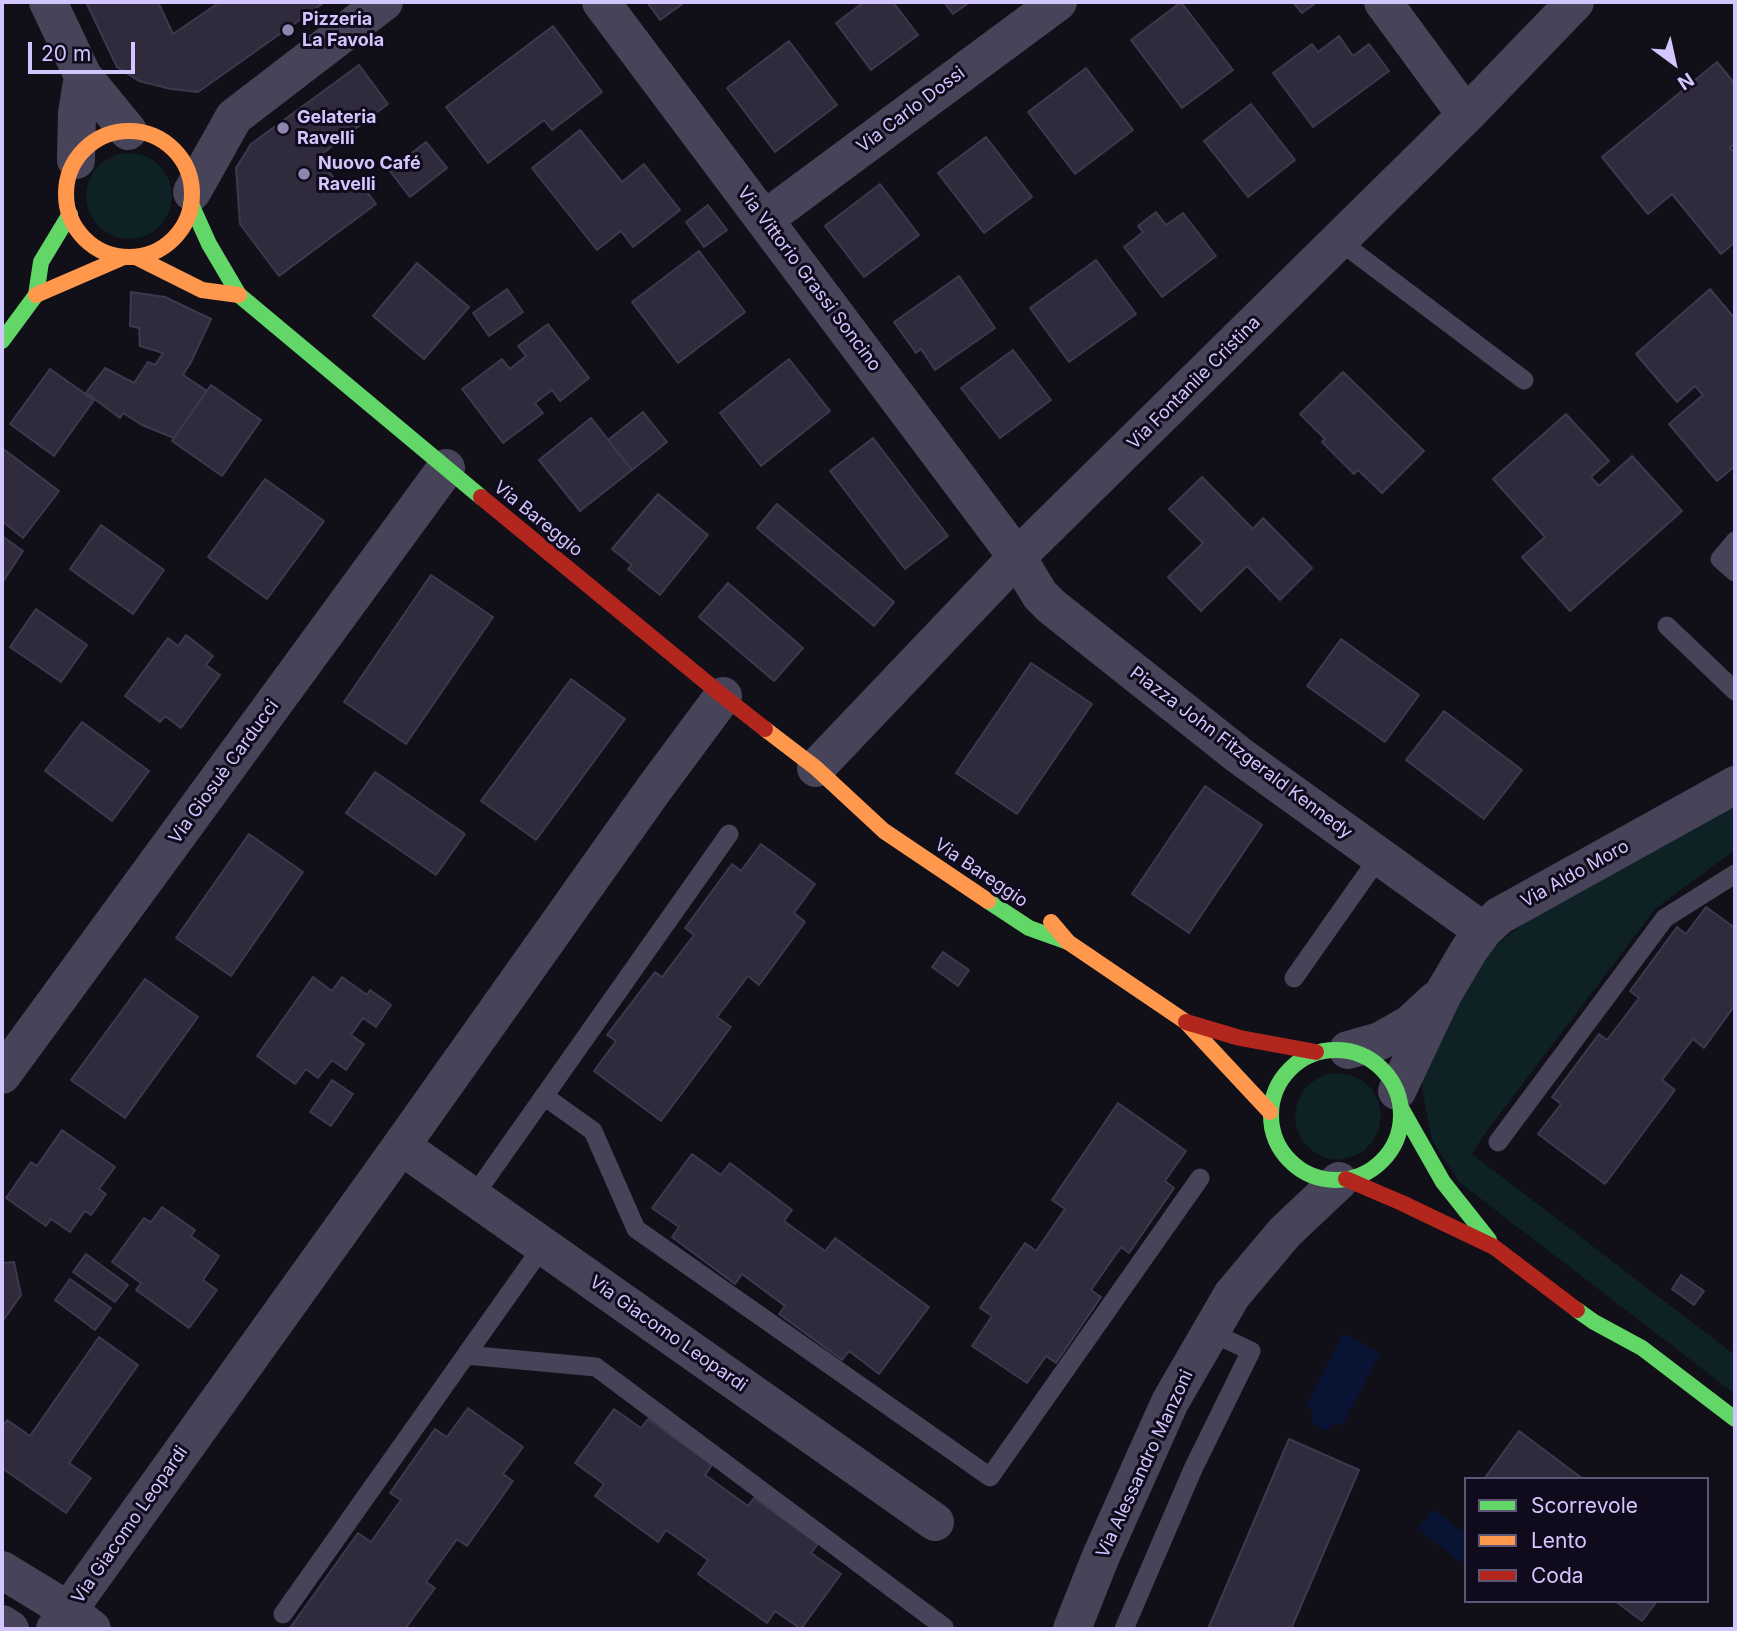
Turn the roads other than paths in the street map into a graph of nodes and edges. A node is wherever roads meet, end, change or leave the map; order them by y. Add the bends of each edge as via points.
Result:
1 (48, 2) edge
2 (384, 2) edge
3 (601, 2) edge
4 (1058, 2) edge
5 (1383, 2) edge
6 (1575, 2) edge
7 (83, 76) junction
8 (1466, 115) junction
9 (128, 131) junction
10 (76, 160) junction
11 (192, 198) junction
12 (69, 214) junction
13 (765, 219) junction
14 (1338, 240) junction
15 (130, 257) junction
16 (36, 295) junction
17 (239, 295) junction
18 (2, 341) edge
19 (1524, 380) dead end
20 (446, 468) junction
21 (1735, 541) edge
22 (1017, 557) junction
23 (1735, 572) edge
24 (1667, 626) dead end
25 (1735, 691) edge
26 (723, 696) junction
27 (816, 768) junction
28 (1735, 785) edge
29 (862, 792) dead end
30 (729, 834) dead end
31 (1379, 857) junction
32 (1735, 874) edge
33 (1042, 911) dead end
34 (1483, 931) junction
35 (1068, 942) junction
36 (1294, 978) dead end
37 (1443, 994) junction
38 (1186, 1022) junction
39 (1332, 1051) junction
40 (2, 1075) edge
41 (544, 1096) junction
42 (1399, 1100) junction
43 (1270, 1112) junction
44 (1498, 1142) dead end
45 (401, 1146) junction
46 (1200, 1178) dead end
47 (1343, 1180) junction
48 (473, 1197) junction
49 (543, 1246) junction
50 (1494, 1247) junction
51 (1594, 1321) junction
52 (1210, 1332) junction
53 (466, 1355) junction
54 (1625, 1358) dead end
55 (1735, 1419) edge
56 (934, 1522) dead end
57 (2, 1570) edge
58 (283, 1614) dead end
59 (72, 1623) edge
60 (2, 1624) edge
61 (10, 1629) edge
62 (944, 1629) edge
63 (1072, 1629) edge
64 (1124, 1629) edge

1 - 7 street
2 - 11 street via 234,117
3 - 13 street, Via Vittorio Grassi Soncino
4 - 13 street, Via Carlo Dossi
5 - 8 street
6 - 8 street, Via Fontanile Cristina
7 - 9 street
7 - 10 street
8 - 14 street, Via Fontanile Cristina
9 - 10 street via 96,141
9 - 11 street via 149,134 176,152 188,170
10 - 12 street via 67,186
11 - 15 street via 185,224 171,240 153,252
11 - 17 street, Via Bareggio via 209,244
12 - 15 street via 90,244 109,254
12 - 16 street via 41,262
13 - 22 street, Via Vittorio Grassi Soncino
14 - 19 lane
14 - 22 street, Via Fontanile Cristina
15 - 16 street
15 - 17 street via 202,290
16 - 18 street
17 - 20 street, Via Bareggio
20 - 26 street, Via Bareggio
20 - 40 street, Via Giosuè Carducci
21 - 23 lane via 1720,558
22 - 27 street, Via Fontanile Cristina
22 - 31 street, Piazza John Fitzgerald Kennedy via 1051,606 1240,756
24 - 25 lane
26 - 27 street, Via Bareggio
26 - 45 street, Via Giacomo Leopardi
27 - 29 street, Via Bareggio
27 - 35 street, Via Bareggio via 884,831 1029,928
28 - 34 street, Via Aldo Moro via 1499,916
30 - 41 lane
31 - 34 street, Piazza John Fitzgerald Kennedy
31 - 36 lane
32 - 44 lane via 1665,918
33 - 35 street, Via Bareggio
34 - 37 street, Via Aldo Moro
35 - 38 street, Via Bareggio
37 - 39 street via 1410,1024 1380,1041
37 - 42 street
38 - 39 street, Via Bareggio via 1240,1038
38 - 43 street, Via Bareggio
39 - 42 street, Via Bareggio via 1364,1056 1378,1065 1389,1076
39 - 43 street via 1292,1065 1272,1098
41 - 46 lane via 593,1131 636,1229 990,1477
41 - 48 lane
42 - 47 street via 1400,1126 1385,1157 1373,1169
42 - 50 street, Via Bareggio via 1443,1182
43 - 47 street, Via Bareggio via 1278,1147 1289,1162 1312,1176
45 - 48 street, Via Giacomo Leopardi
45 - 59 street, Via Giacomo Leopardi
47 - 50 street, Via Bareggio
47 - 52 street, Via Alessandro Manzoni via 1285,1231 1231,1295
48 - 49 street, Via Giacomo Leopardi
49 - 53 lane
49 - 56 street, Via Giacomo Leopardi
50 - 51 street, Via Bareggio
51 - 54 street, Via Bareggio
51 - 55 street, Via Bareggio via 1642,1348
52 - 63 street, Via Alessandro Manzoni via 1170,1402
52 - 64 lane via 1251,1351 1193,1469
53 - 58 lane
53 - 62 lane via 596,1367
57 - 59 street
60 - 61 street

